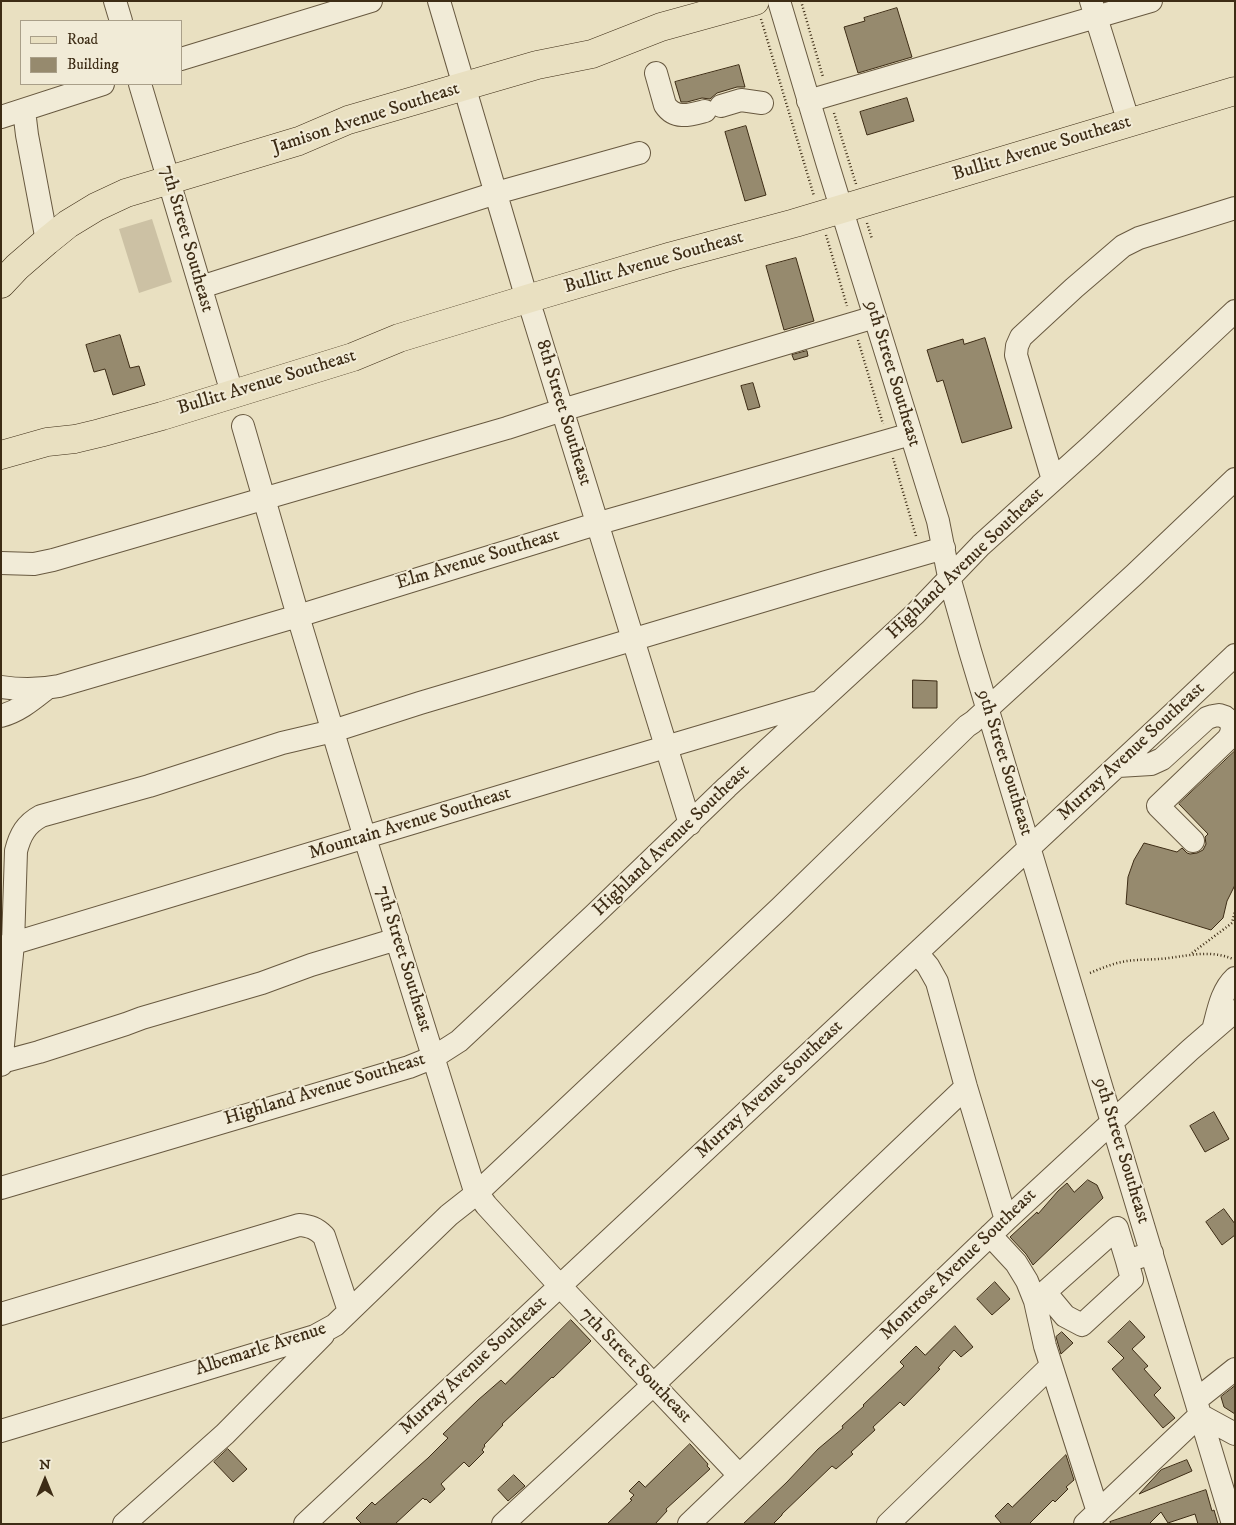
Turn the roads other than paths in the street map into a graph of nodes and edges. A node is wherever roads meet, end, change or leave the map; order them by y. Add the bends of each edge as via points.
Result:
1 (115, 1) edge
2 (371, 1) edge
3 (439, 1) edge
4 (755, 1) edge
5 (778, 1) edge
6 (1151, 1) edge
7 (1094, 9) edge
8 (121, 20) edge
9 (182, 59) edge
10 (656, 73) dead end
11 (100, 85) edge
12 (140, 85) edge
13 (465, 87) junction
14 (1235, 91) edge
15 (808, 101) junction
16 (762, 103) dead end
17 (24, 110) junction
18 (1, 117) edge
19 (1129, 122) junction
20 (639, 153) dead end
21 (170, 180) junction
22 (496, 193) junction
23 (1235, 208) edge
24 (842, 209) junction
25 (47, 241) junction
26 (1, 284) edge
27 (201, 287) junction
28 (527, 299) junction
29 (1235, 311) edge
30 (875, 317) junction
31 (232, 394) junction
32 (562, 410) junction
33 (242, 426) dead end
34 (911, 434) junction
35 (75, 439) junction
36 (1, 455) edge
37 (1, 467) edge
38 (1053, 480) junction
39 (1235, 480) edge
40 (264, 498) junction
41 (596, 524) junction
42 (944, 548) junction
43 (1, 564) edge
44 (949, 577) junction
45 (298, 616) junction
46 (634, 640) junction
47 (1235, 655) edge
48 (1, 687) edge
49 (46, 689) junction
50 (820, 702) junction
51 (987, 709) junction
52 (1, 716) edge
53 (333, 731) junction
54 (665, 747) junction
55 (1118, 766) junction
56 (690, 824) junction
57 (365, 838) junction
58 (1193, 841) dead end
59 (1030, 847) junction
60 (397, 939) junction
61 (7, 946) edge
62 (917, 953) junction
63 (1235, 978) edge
64 (1235, 1011) edge
65 (1213, 1030) junction
66 (434, 1057) junction
67 (1, 1064) edge
68 (966, 1088) junction
69 (1112, 1123) junction
70 (1, 1188) edge
71 (477, 1193) junction
72 (1006, 1220) junction
73 (990, 1235) junction
74 (1152, 1253) junction
75 (1127, 1261) junction
76 (560, 1286) junction
77 (1040, 1297) junction
78 (349, 1312) junction
79 (1, 1314) edge
80 (1065, 1316) junction
81 (329, 1329) junction
82 (1043, 1336) junction
83 (1051, 1366) junction
84 (1235, 1369) edge
85 (654, 1385) junction
86 (1198, 1408) junction
87 (1, 1431) edge
88 (1235, 1434) edge
89 (739, 1475) junction
90 (1092, 1518) edge
91 (124, 1524) edge
92 (305, 1524) edge
93 (503, 1524) edge
94 (689, 1524) edge
95 (888, 1524) edge
96 (1232, 1524) edge

1 - 8 street
2 - 9 street
3 - 13 street, 8th Street Southeast
4 - 13 main road, Jamison Avenue Southeast via 661,27 592,54 537,65
5 - 15 street, 9th Street Southeast
6 - 7 street
7 - 15 street
7 - 19 street
10 - 16 street via 665,105 673,114 680,116 741,100
11 - 17 street
12 - 21 street, 7th Street Southeast
13 - 21 main road, Jamison Avenue Southeast via 348,120 299,142
13 - 22 street, 8th Street Southeast
14 - 19 main road, Bullitt Avenue Southeast
15 - 24 street, 9th Street Southeast
17 - 18 street
17 - 25 street
19 - 24 main road, Bullitt Avenue Southeast
20 - 22 street
21 - 25 main road, Jamison Avenue Southeast via 126,193 96,207
21 - 27 street, 7th Street Southeast
22 - 27 street
22 - 28 street, 8th Street Southeast
23 - 38 street via 1123,246 1021,337 1016,355
24 - 28 main road, Bullitt Avenue Southeast
24 - 30 street, 9th Street Southeast
25 - 26 main road, Jamison Avenue Southeast
27 - 31 street, 7th Street Southeast
28 - 31 main road, Bullitt Avenue Southeast
28 - 32 street, 8th Street Southeast
29 - 38 street, Highland Avenue Southeast
30 - 32 street
30 - 34 street, 9th Street Southeast
31 - 35 main road, Bullitt Avenue Southeast
32 - 40 street
32 - 41 street, 8th Street Southeast
33 - 40 street, 7th Street Southeast
34 - 41 street, Elm Avenue Southeast
34 - 42 street, 9th Street Southeast
35 - 36 main road, Bullitt Avenue Southeast via 47,442
35 - 37 main road, Bullitt Avenue Southeast via 42,456
38 - 44 street, Highland Avenue Southeast
39 - 51 street, Albemarle Avenue
40 - 43 street via 53,560 34,564
40 - 45 street, 7th Street Southeast
41 - 45 street, Elm Avenue Southeast
41 - 46 street, 8th Street Southeast
42 - 44 street, 9th Street Southeast
42 - 46 street
44 - 50 street, Highland Avenue Southeast via 915,614
44 - 51 street, 9th Street Southeast
45 - 49 street, Elm Avenue Southeast
45 - 53 street, 7th Street Southeast
46 - 53 street
46 - 54 street, 8th Street Southeast
47 - 55 street, Murray Avenue Southeast
48 - 49 street, Elm Avenue Southeast
49 - 52 street, Elm Avenue Southeast via 26,705
50 - 54 street, Mountain Avenue Southeast
50 - 56 street, Highland Avenue Southeast
51 - 59 street, 9th Street Southeast
51 - 71 street, Albemarle Avenue
53 - 57 street, 7th Street Southeast
53 - 61 street via 282,743 32,820 25,828 16,851
54 - 56 street, 8th Street Southeast
54 - 57 street, Mountain Avenue Southeast
55 - 58 street via 1151,764 1162,759 1207,718 1219,715 1230,721 1232,728 1228,739 1158,806
55 - 59 street, Murray Avenue Southeast
56 - 66 street, Highland Avenue Southeast via 459,1041
57 - 60 street, 7th Street Southeast
57 - 61 street, Mountain Avenue Southeast
59 - 62 street, Murray Avenue Southeast
59 - 69 street, 9th Street Southeast
60 - 66 street, 7th Street Southeast
60 - 67 street
61 - 67 street
62 - 68 street via 936,982
62 - 76 street, Murray Avenue Southeast
63 - 65 street via 1221,999
64 - 65 street, Montrose Avenue Southeast
65 - 69 street, Montrose Avenue Southeast
66 - 70 street, Highland Avenue Southeast
66 - 71 street, 7th Street Southeast
68 - 72 street
68 - 85 street
69 - 72 street, Montrose Avenue Southeast
69 - 74 street, 9th Street Southeast
71 - 76 street, 7th Street Southeast
71 - 78 street, Albemarle Avenue via 449,1215
72 - 73 street, Montrose Avenue Southeast
73 - 77 street via 1016,1263
73 - 89 street, Montrose Avenue Southeast
74 - 75 street
74 - 86 street, 9th Street Southeast
75 - 77 street via 1117,1228
75 - 80 street via 1132,1279 1082,1325
76 - 85 street, 7th Street Southeast
76 - 92 street, Murray Avenue Southeast
77 - 80 street
77 - 82 street
78 - 79 street via 324,1236 308,1225 299,1225
78 - 81 street, Albemarle Avenue
80 - 82 street
81 - 87 street, Albemarle Avenue
81 - 91 street via 225,1434
82 - 83 street
83 - 90 street
83 - 95 street
84 - 86 street
85 - 89 street, 7th Street Southeast
85 - 93 street
86 - 88 street
86 - 90 street
86 - 96 street, 9th Street Southeast
89 - 94 street, Montrose Avenue Southeast

